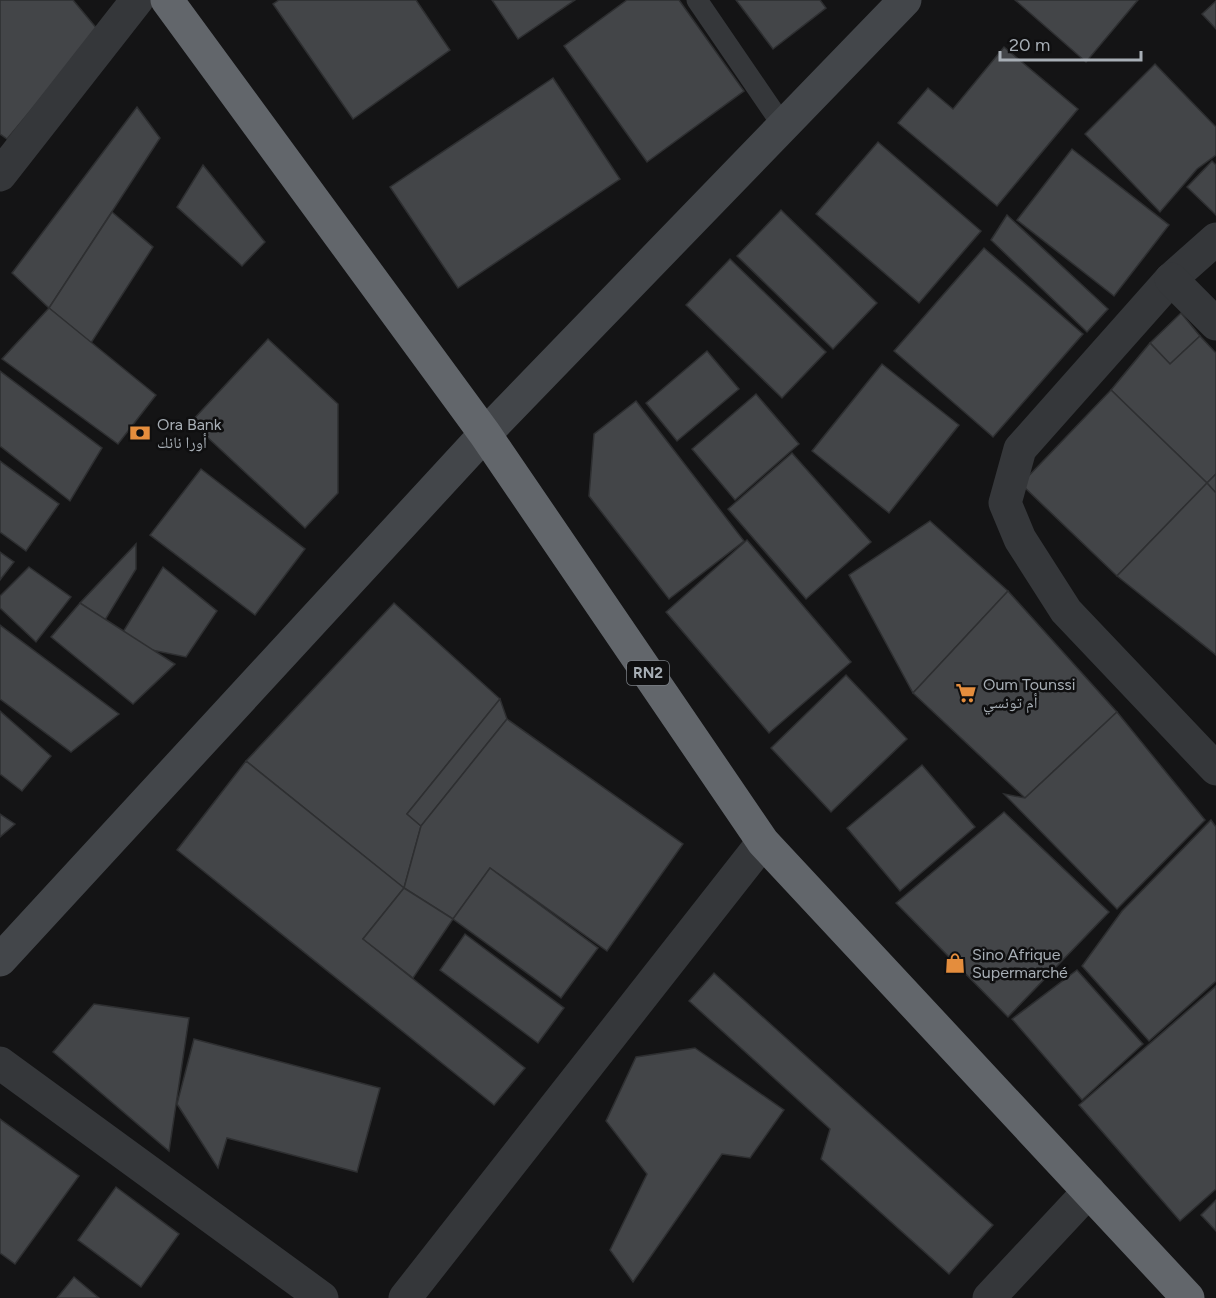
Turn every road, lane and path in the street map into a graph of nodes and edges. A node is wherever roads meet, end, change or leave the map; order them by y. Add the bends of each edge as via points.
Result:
1 (137, 0) edge
2 (167, 0) edge
3 (697, 0) edge
4 (905, 0) edge
5 (783, 126) junction
6 (0, 176) edge
7 (1216, 239) edge
8 (1171, 279) junction
9 (1216, 324) edge
10 (485, 434) junction
11 (1216, 769) edge
12 (763, 842) junction
13 (0, 960) edge
14 (0, 1063) edge
15 (1089, 1191) junction
16 (322, 1298) edge
17 (405, 1298) edge
18 (989, 1298) edge
19 (1188, 1298) edge

1 - 6 street
2 - 10 highway, RN2
3 - 5 lane
4 - 5 street
5 - 10 street
7 - 8 street
8 - 9 street
8 - 11 street via 1020,449 1005,503 1020,539 1066,611
10 - 12 highway, RN2
10 - 13 street
12 - 15 highway, RN2
12 - 17 street
14 - 16 street
15 - 18 street
15 - 19 highway, RN2

